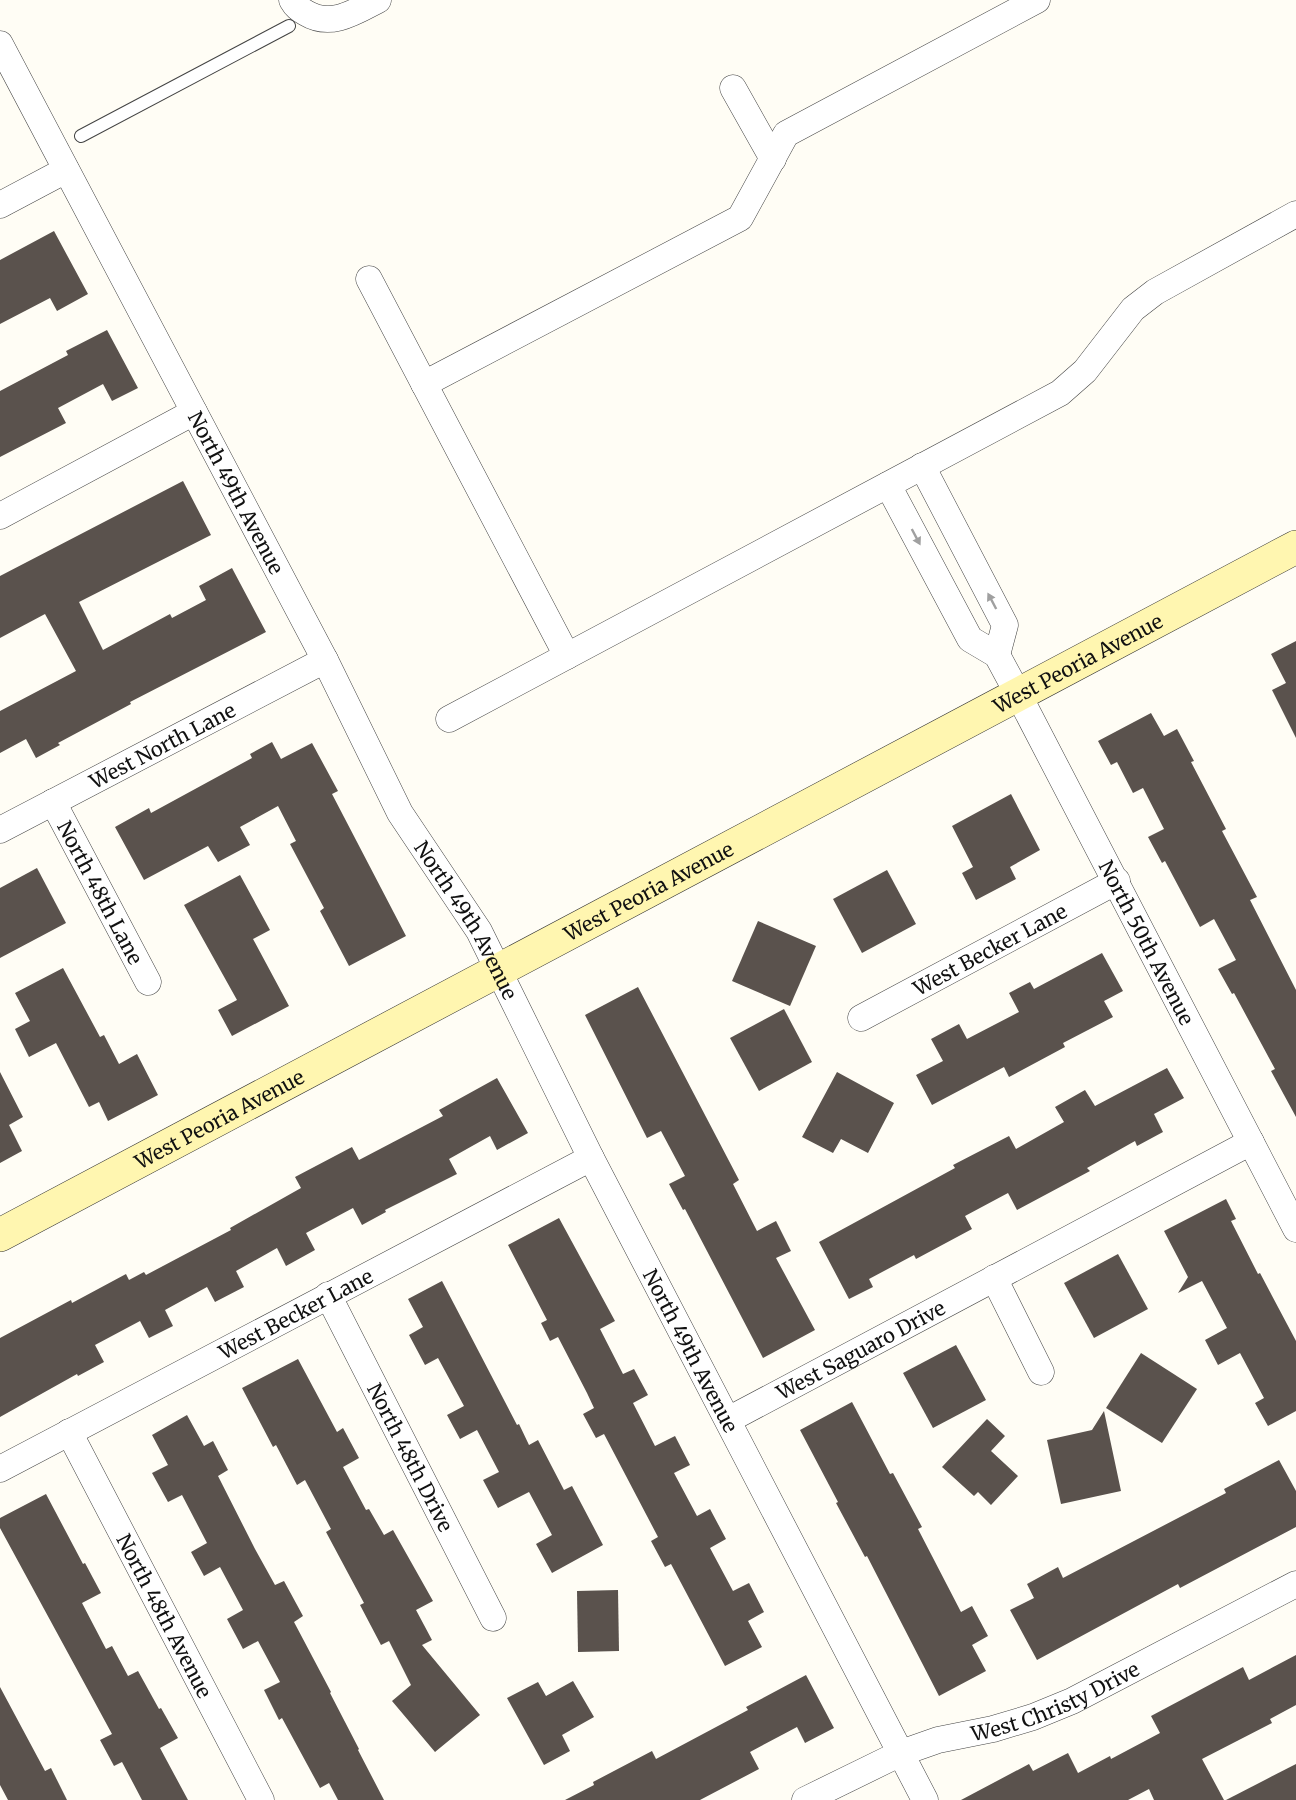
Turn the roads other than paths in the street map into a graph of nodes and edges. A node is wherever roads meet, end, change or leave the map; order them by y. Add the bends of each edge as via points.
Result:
1 (292, 0) edge
2 (378, 0) edge
3 (1037, 0) edge
4 (289, 26) dead end
5 (0, 44) edge
6 (734, 88) dead end
7 (81, 136) dead end
8 (772, 159) junction
9 (66, 170) junction
10 (0, 205) edge
11 (1296, 214) edge
12 (369, 279) dead end
13 (424, 384) junction
14 (194, 412) junction
15 (922, 466) junction
16 (888, 485) junction
17 (0, 516) edge
18 (1296, 547) edge
19 (997, 655) junction
20 (567, 656) junction
21 (325, 660) junction
22 (1018, 694) junction
23 (449, 719) dead end
24 (53, 802) junction
25 (0, 830) edge
26 (1117, 881) junction
27 (498, 971) junction
28 (148, 982) dead end
29 (861, 1018) dead end
30 (1251, 1142) junction
31 (591, 1158) junction
32 (1296, 1229) edge
33 (0, 1235) edge
34 (994, 1278) junction
35 (328, 1295) junction
36 (1041, 1372) dead end
37 (728, 1420) junction
38 (69, 1432) junction
39 (0, 1469) edge
40 (1296, 1584) edge
41 (493, 1618) dead end
42 (901, 1753) junction
43 (261, 1800) edge
44 (805, 1800) edge
45 (925, 1800) edge

1 - 2 street via 317,20 345,18
3 - 8 street via 786,134
4 - 7 lane
5 - 9 street, North 49th Avenue
6 - 8 street
8 - 13 street via 740,218
9 - 10 street
9 - 14 street, North 49th Avenue
11 - 15 street via 1155,292 1132,309 1085,371 1060,393
12 - 13 street
13 - 20 street
14 - 17 street
14 - 21 street, North 49th Avenue
15 - 16 street
19 -> 15 street via 1005,625
16 -> 19 street via 970,639
16 - 20 street
18 - 22 main road, West Peoria Avenue
19 - 22 street, North 50th Avenue
20 - 23 street
21 - 24 street, West North Lane
21 - 27 street, North 49th Avenue via 400,813 479,931
22 - 26 street, North 50th Avenue
22 - 27 main road, West Peoria Avenue
24 - 25 street, West North Lane
24 - 28 street, North 48th Lane
26 - 29 street, West Becker Lane
26 - 30 street, North 50th Avenue
27 - 31 street, North 49th Avenue
27 - 33 main road, West Peoria Avenue
30 - 32 street, North 50th Avenue
30 - 34 street, West Saguaro Drive
31 - 35 street, West Becker Lane
31 - 37 street, North 49th Avenue
34 - 36 street
34 - 37 street, West Saguaro Drive
35 - 38 street, West Becker Lane
35 - 41 street, North 48th Drive
37 - 42 street, North 49th Avenue
38 - 39 street, West Becker Lane
38 - 43 street, North 48th Avenue
40 - 42 street, West Christy Drive via 1072,1701 1033,1717
42 - 44 street, West Christy Drive
42 - 45 street, North 49th Avenue

